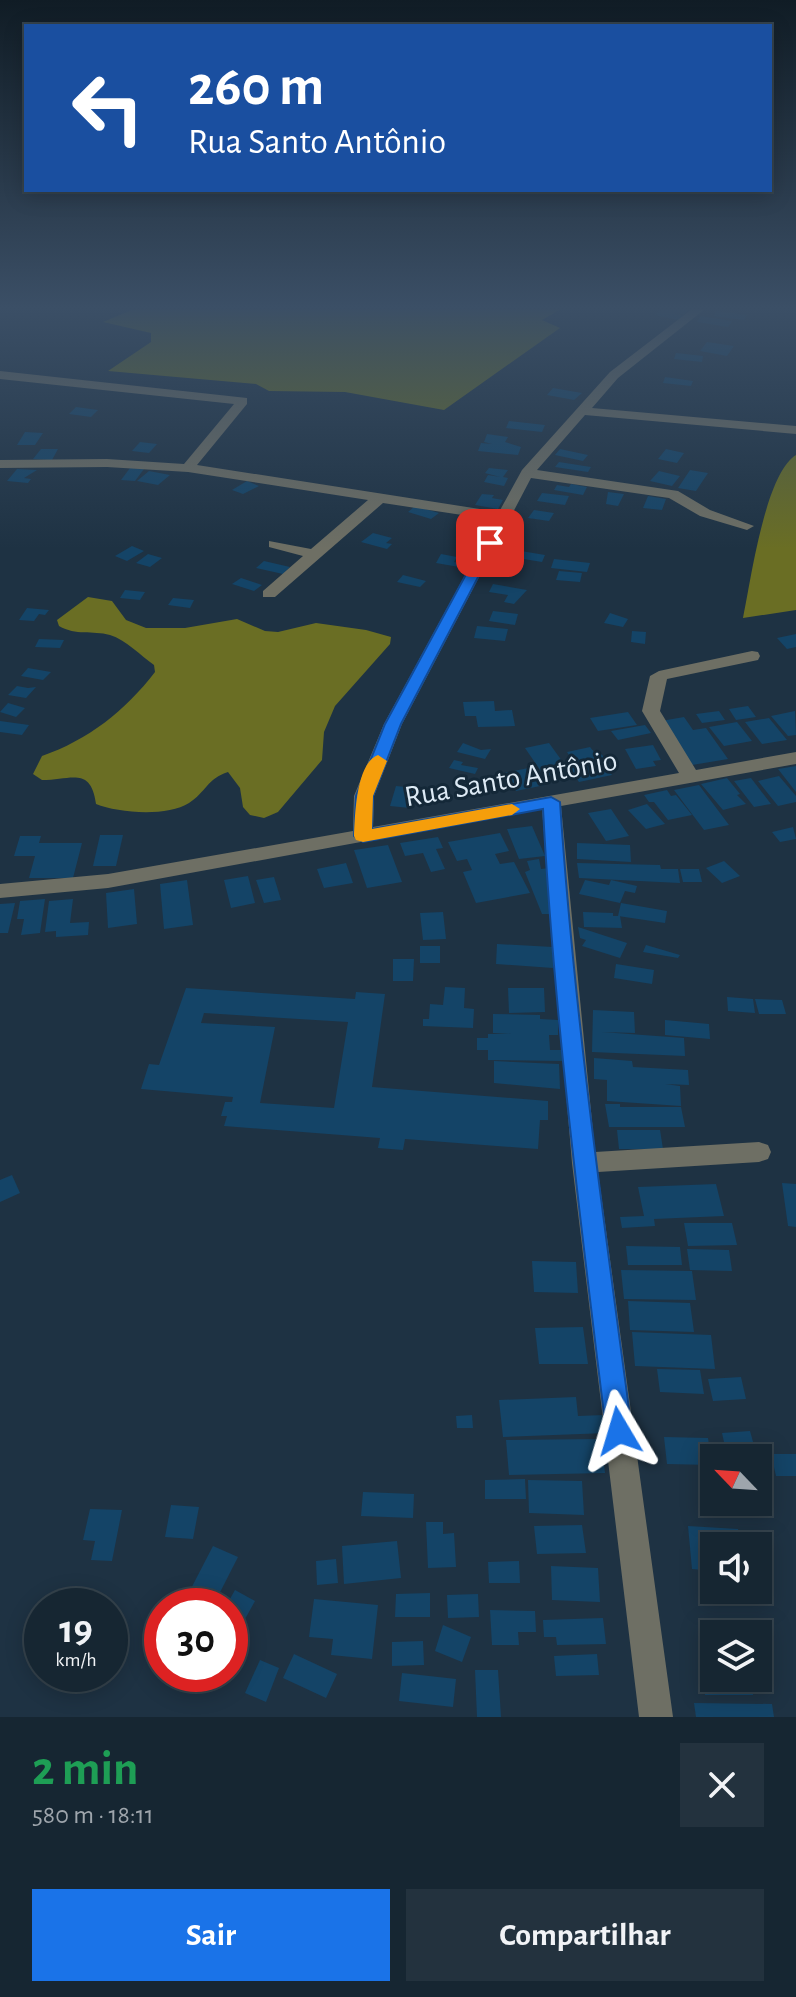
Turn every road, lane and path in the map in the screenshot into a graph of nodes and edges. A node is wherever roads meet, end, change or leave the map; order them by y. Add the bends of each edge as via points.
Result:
1 (132, 389) edge
2 (601, 389) edge
3 (582, 411) junction
4 (796, 430) edge
5 (0, 464) edge
6 (188, 468) junction
7 (527, 473) junction
8 (382, 496) junction
9 (503, 517) junction
10 (747, 526) dead end
11 (274, 544) dead end
12 (315, 555) junction
13 (269, 594) dead end
14 (752, 656) dead end
15 (796, 758) edge
16 (691, 777) junction
17 (551, 802) junction
18 (363, 836) junction
19 (0, 891) edge
20 (759, 1152) dead end
21 (584, 1163) junction
22 (656, 1717) edge

1 - 6 street via 243,401
2 - 3 street
3 - 4 street
3 - 7 street
5 - 6 street
6 - 8 street
7 - 9 street
7 - 10 street via 673,494 705,513
8 - 9 street
8 - 12 street
9 - 18 street via 393,724 364,796
11 - 12 street
12 - 13 street
14 - 16 street via 659,676 651,711
15 - 16 street, Rua Santo Antônio
16 - 17 street, Rua Santo Antônio
17 - 18 street, Rua Santo Antônio
17 - 21 street
18 - 19 street, Rua Santo Antônio via 108,881
20 - 21 street
21 - 22 street

